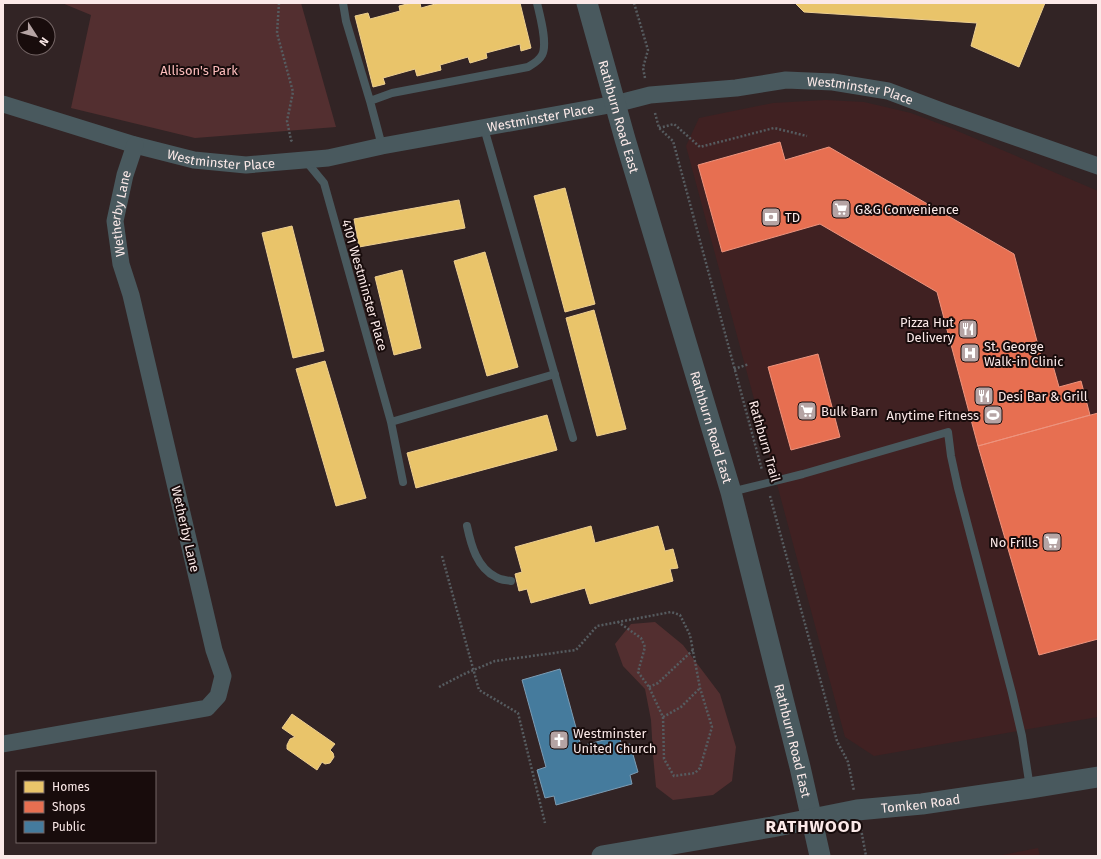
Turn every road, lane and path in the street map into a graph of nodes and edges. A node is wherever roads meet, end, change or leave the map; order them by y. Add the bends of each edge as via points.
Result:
1 (279, 3) edge
2 (343, 3) edge
3 (537, 3) edge
4 (587, 3) edge
5 (634, 3) edge
6 (643, 68) dead end
7 (370, 101) junction
8 (3, 104) edge
9 (615, 104) junction
10 (484, 128) junction
11 (807, 136) dead end
12 (135, 145) junction
13 (382, 146) junction
14 (305, 160) junction
15 (1098, 166) edge
16 (749, 364) dead end
17 (734, 369) junction
18 (555, 374) junction
19 (390, 422) junction
20 (573, 438) dead end
21 (403, 482) dead end
22 (766, 483) junction
23 (731, 492) junction
24 (467, 526) dead end
25 (442, 556) dead end
26 (511, 581) dead end
27 (618, 622) junction
28 (693, 650) junction
29 (474, 670) junction
30 (439, 687) dead end
31 (649, 687) junction
32 (700, 688) junction
33 (663, 717) junction
34 (3, 744) edge
35 (848, 762) dead end
36 (1098, 777) edge
37 (1030, 788) junction
38 (812, 819) junction
39 (545, 824) dead end
40 (602, 856) edge
41 (820, 856) edge

1 - 14 path via 277,33 293,92 287,121 291,140
2 - 7 lane
3 - 7 lane via 545,47 542,56 528,68 392,93
4 - 9 street, Rathburn Road East
5 - 6 path via 648,50
7 - 13 lane
8 - 12 street, Westminster Place
9 - 10 street, Westminster Place
9 - 15 street, Westminster Place via 650,95 736,88 786,80 833,82 888,91
9 - 23 street, Rathburn Road East
10 - 13 street, Westminster Place
10 - 18 lane
11 - 17 path, Rathburn Trail via 774,128 700,146 674,124 659,128 673,141
12 - 14 street, Westminster Place via 194,160 246,165
12 - 34 street, Wetherby Lane via 125,175 115,221 121,264 131,294 214,650 223,676 218,696 207,708
13 - 14 street, Westminster Place via 328,158
14 - 19 lane, 4101 Westminster Place via 324,183
16 - 17 path
17 - 22 path, Rathburn Trail
18 - 19 lane
18 - 20 lane
19 - 21 lane, 4101 Westminster Place
22 - 23 lane
22 - 35 path, Rathburn Trail via 837,742
22 - 37 lane via 948,432 957,482 1022,736
23 - 38 street, Rathburn Road East
24 - 26 lane via 471,544 487,572 497,578
25 - 29 path
27 - 28 path via 671,612 680,616 690,636
27 - 29 path via 597,626 576,650 495,661
27 - 31 path via 641,638 645,647 638,672
28 - 31 path via 658,683
28 - 32 path
29 - 30 path
29 - 39 path via 479,690 518,713
31 - 33 path
32 - 33 path via 681,707
32 - 33 path via 712,727 700,768 695,773 674,776 664,759
36 - 37 street, Tomken Road
37 - 38 street, Tomken Road via 922,804 857,810
38 - 40 street, Tomken Road
38 - 41 street, Rathburn Road East

